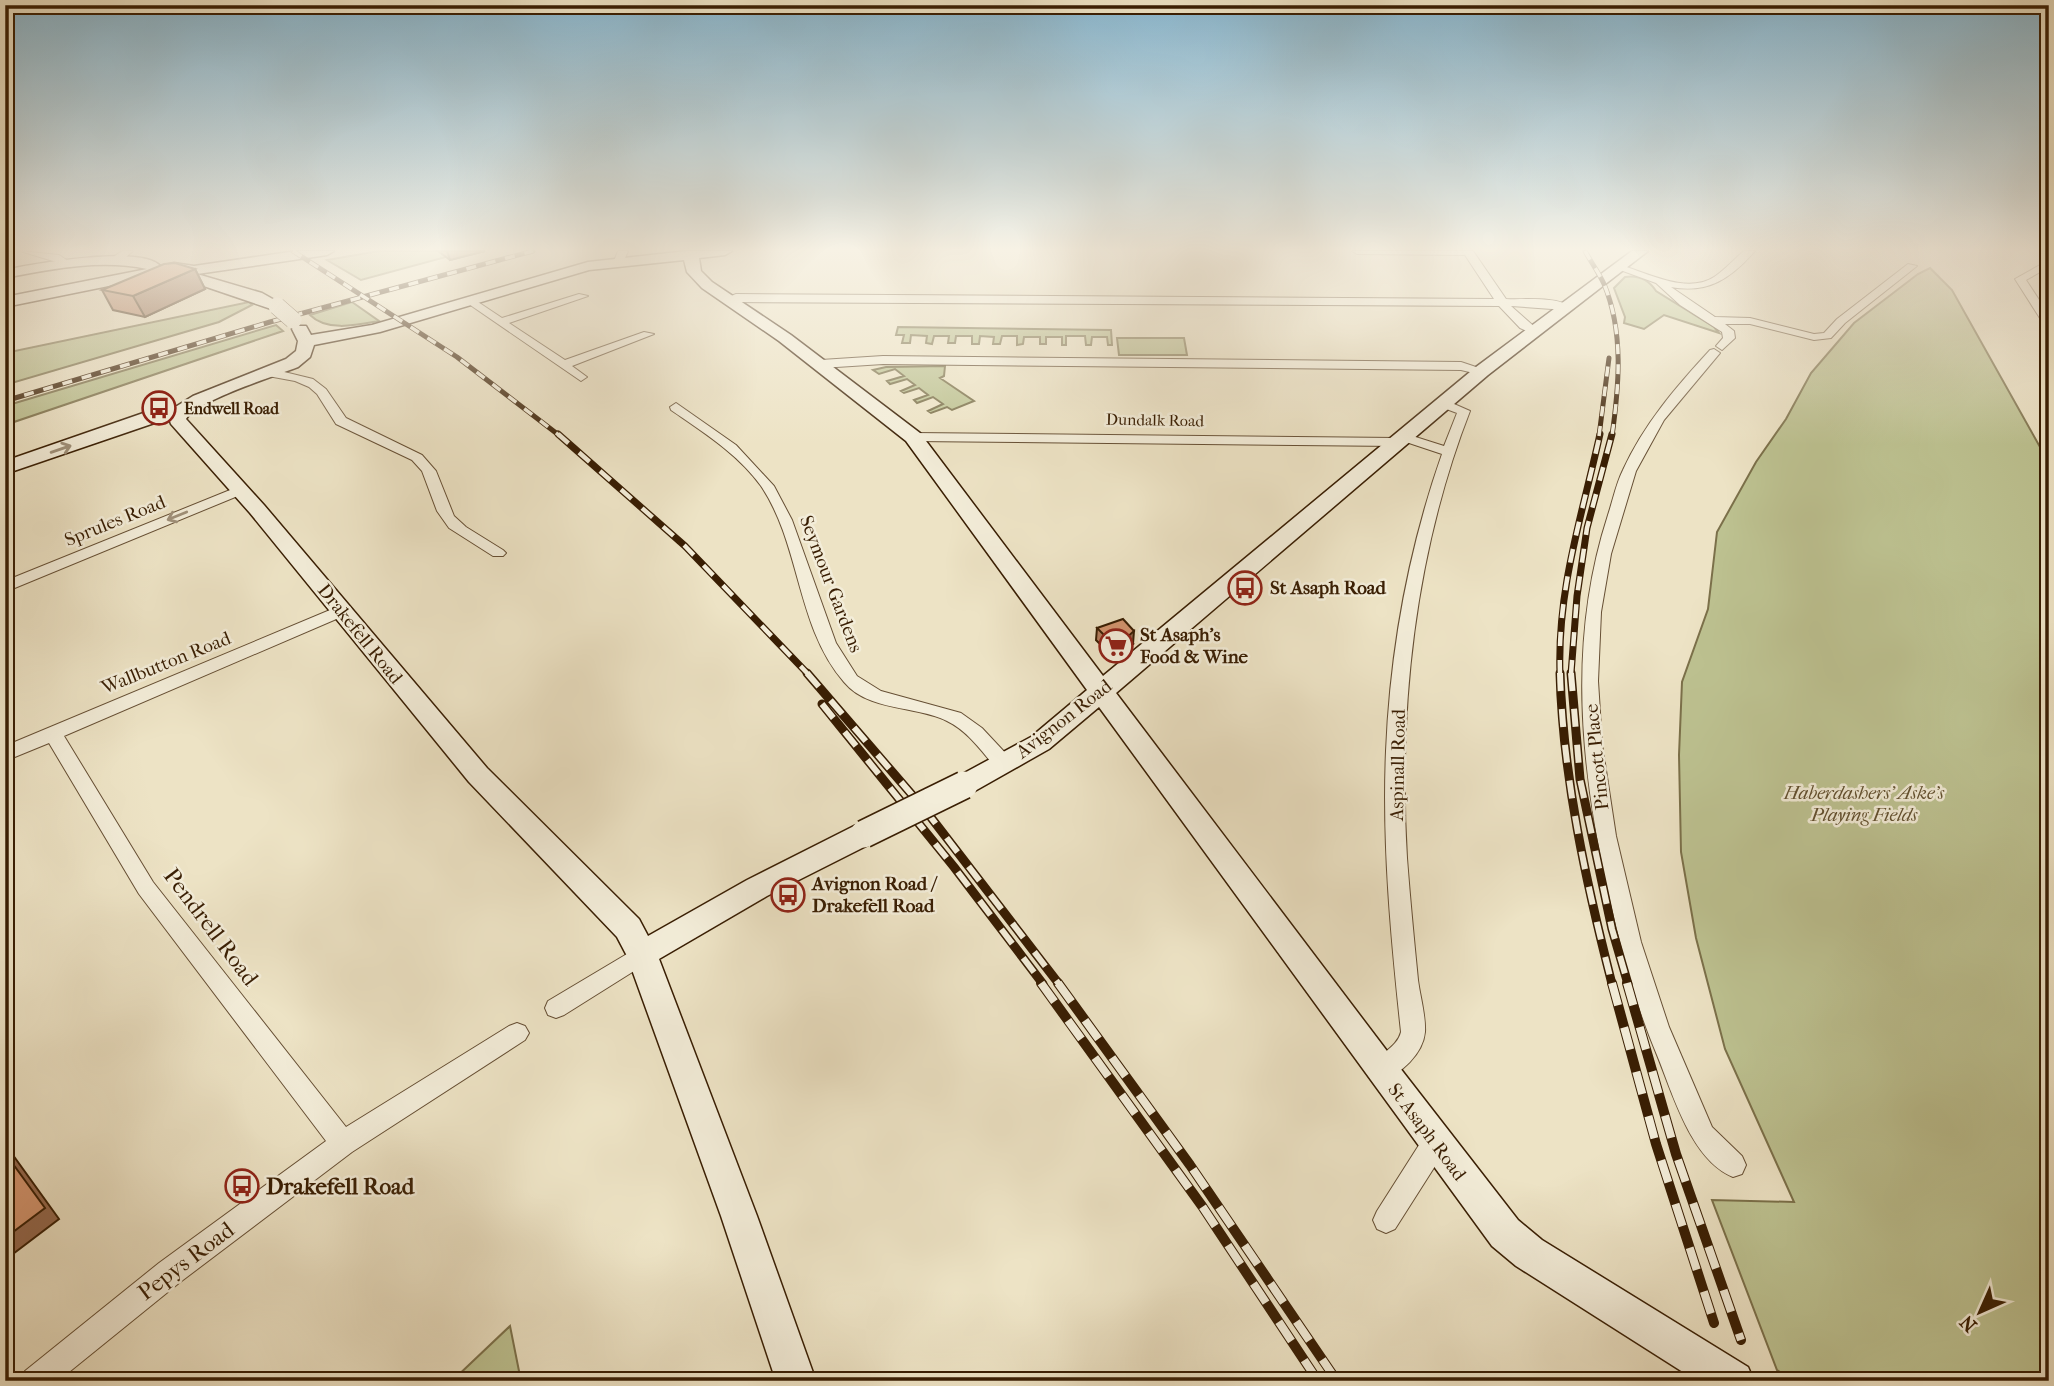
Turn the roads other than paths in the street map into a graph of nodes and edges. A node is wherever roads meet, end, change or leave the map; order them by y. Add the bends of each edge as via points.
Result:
1 (288, 316) edge
2 (415, 316) edge
3 (491, 316) edge
4 (520, 316) edge
5 (753, 316) edge
6 (1513, 316) edge
7 (1554, 316) edge
8 (1705, 316) edge
9 (1848, 316) edge
10 (1713, 320) junction
11 (500, 322) junction
12 (1534, 331) junction
13 (649, 334) dead end
14 (306, 341) junction
15 (821, 364) junction
16 (563, 365) junction
17 (1482, 371) junction
18 (272, 373) junction
19 (581, 377) dead end
20 (676, 407) dead end
21 (1454, 407) junction
22 (182, 411) junction
23 (913, 437) junction
24 (1400, 440) junction
25 (1447, 451) junction
26 (5, 468) edge
27 (240, 490) junction
28 (498, 553) dead end
29 (5, 587) edge
30 (342, 610) junction
31 (1102, 690) junction
32 (52, 732) junction
33 (5, 754) edge
34 (1004, 764) junction
35 (642, 954) junction
36 (556, 1008) dead end
37 (517, 1033) dead end
38 (1381, 1070) junction
39 (343, 1143) junction
40 (1435, 1143) junction
41 (1733, 1165) dead end
42 (1386, 1220) dead end
43 (35, 1381) edge
44 (796, 1381) edge
45 (1734, 1381) edge

1 - 14 street, bridge
2 - 14 street
3 - 11 street
4 - 11 street
5 - 15 street, St Asaph Road
6 - 12 street via 1521,326
7 - 12 street, Avignon Road
8 - 10 street
9 - 10 street via 1827,336 1814,337 1750,321
10 - 41 street, Pincott Place via 1730,334 1658,419 1629,471 1602,554 1592,612 1589,681 1606,836 1630,942 1657,1027 1703,1135
11 - 16 street
12 - 17 street, Avignon Road
13 - 16 street
14 - 18 street via 304,353
15 - 17 street via 844,360 1247,363 1461,366
15 - 23 street, St Asaph Road
16 - 19 street
17 - 21 street, Avignon Road
18 - 22 street via 199,400
18 - 28 street via 315,384 332,413 343,422 412,454 428,468 450,521
20 - 34 street, Seymour Gardens via 739,455 776,499 822,627 851,680 884,699 954,717 973,729
21 - 24 street, Avignon Road
21 - 25 street, Aspinall Road
26 -> 22 street via 161,413
22 - 27 street, Drakefell Road via 177,420
23 - 24 street, Dundalk Road
23 - 31 street, St Asaph Road
24 - 25 street
24 - 31 street, Avignon Road
25 - 38 street, Aspinall Road via 1415,584 1395,751 1398,905 1413,1032 1409,1047
27 -> 29 street, Sprules Road
27 - 30 street, Drakefell Road
30 - 32 street, Wallbutton Road
30 - 35 street, Drakefell Road via 478,775 628,929
31 - 34 street, Avignon Road via 1040,743
31 - 38 street, St Asaph Road
32 - 33 street, Wallbutton Road
32 - 39 street, Pendrell Road via 146,888
34 - 35 street, Avignon Road, bridge via 757,888
35 - 36 street
35 - 44 street, Drakefell Road
37 - 39 street, Pepys Road
38 - 40 street, St Asaph Road
39 - 43 street, Pepys Road via 169,1273
40 - 42 street
40 - 45 street, St Asaph Road via 1505,1233 1529,1253

